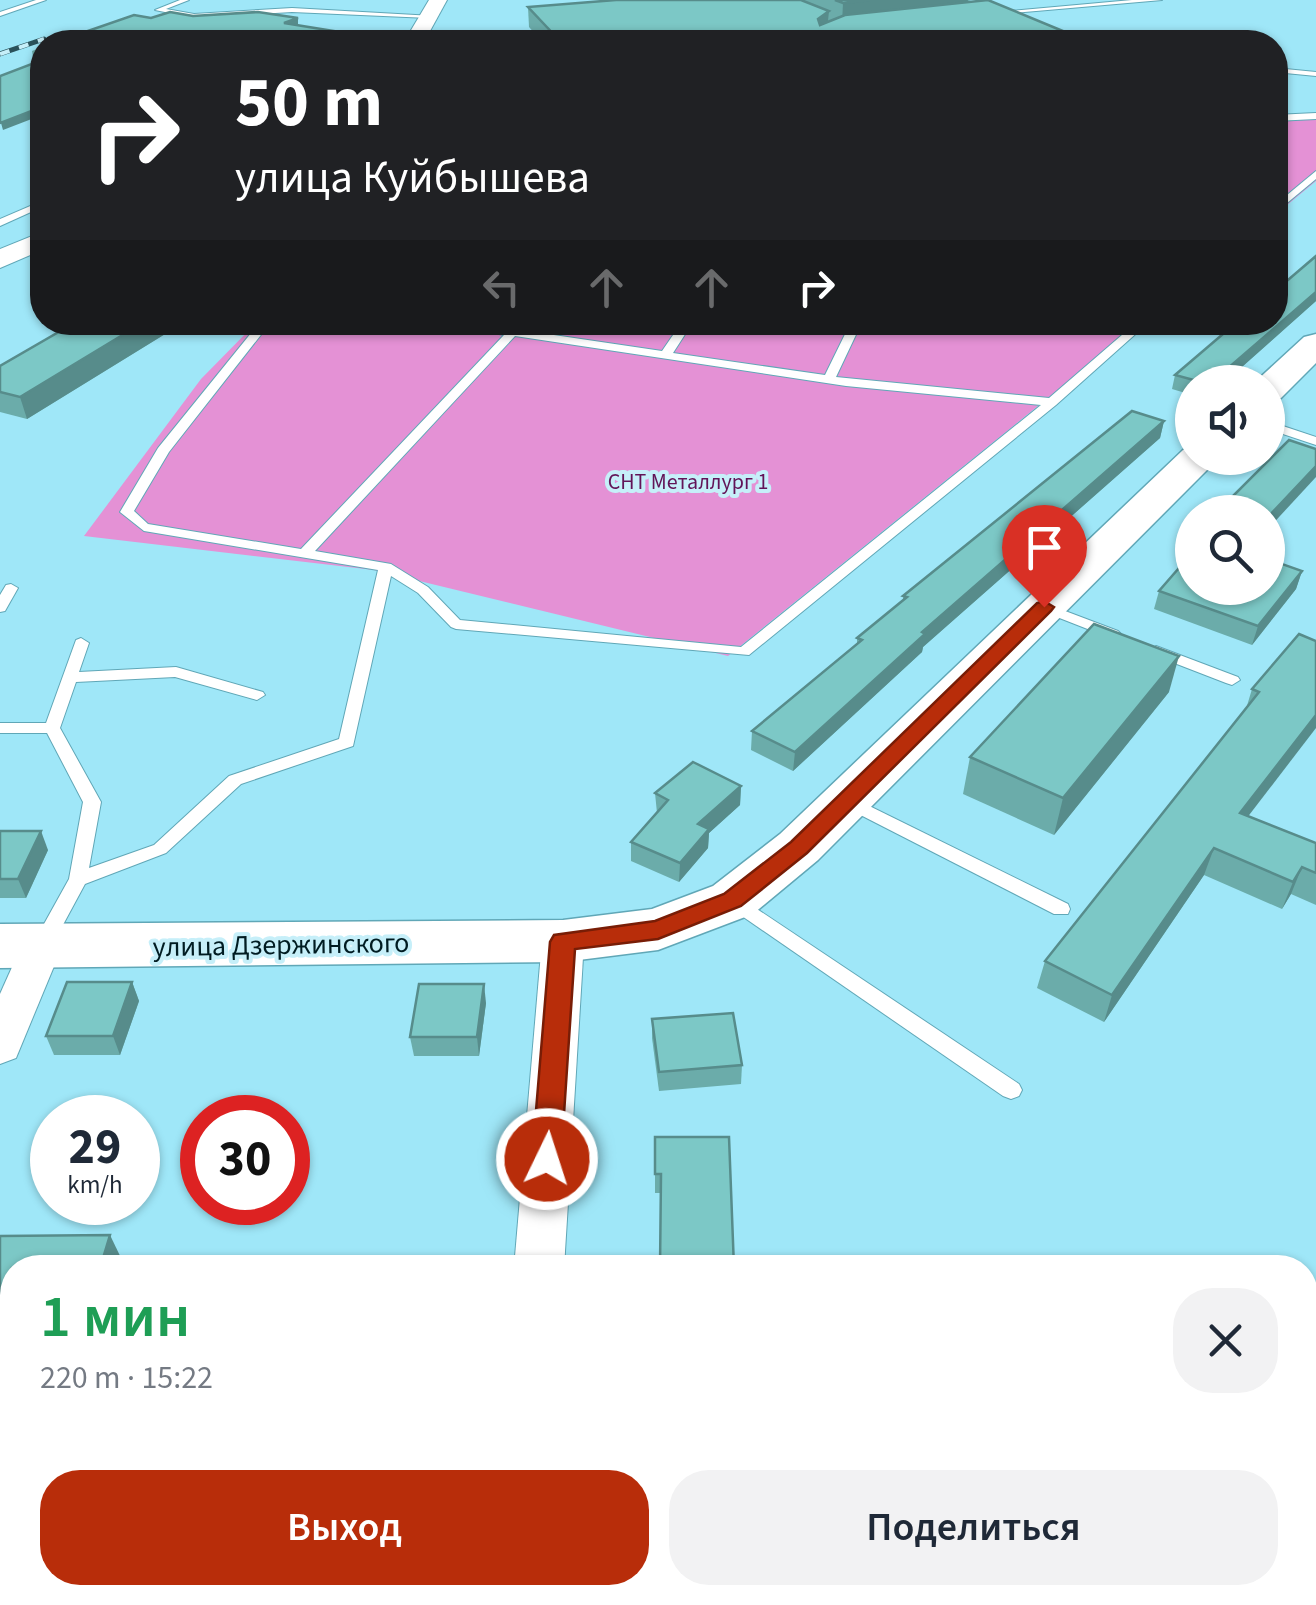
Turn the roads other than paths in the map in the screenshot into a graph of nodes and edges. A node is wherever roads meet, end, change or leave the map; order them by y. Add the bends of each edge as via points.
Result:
1 (44, 0) edge
2 (186, 0) edge
3 (1159, 0) edge
4 (433, 8) edge
5 (0, 14) edge
6 (1002, 20) edge
7 (421, 30) edge
8 (1288, 71) edge
9 (1316, 74) edge
10 (1316, 116) edge
11 (1288, 117) edge
12 (1316, 174) edge
13 (1288, 199) edge
14 (30, 210) edge
15 (0, 224) edge
16 (30, 245) edge
17 (4, 255) edge
18 (256, 335) edge
19 (509, 335) edge
20 (563, 335) edge
21 (679, 335) edge
22 (850, 335) edge
23 (1129, 335) edge
24 (1316, 344) edge
25 (667, 353) junction
26 (1285, 374) edge
27 (829, 380) junction
28 (1052, 402) junction
29 (1285, 431) edge
30 (1316, 441) edge
31 (1180, 475) edge
32 (305, 553) junction
33 (386, 566) junction
34 (11, 588) dead end
35 (1044, 607) junction
36 (0, 608) edge
37 (1130, 640) edge
38 (81, 643) dead end
39 (1146, 647) edge
40 (70, 677) junction
41 (1232, 680) dead end
42 (257, 696) dead end
43 (0, 728) edge
44 (52, 728) junction
45 (847, 800) junction
46 (78, 878) junction
47 (733, 900) junction
48 (1061, 909) dead end
49 (562, 942) junction
50 (20, 946) edge
51 (0, 1046) edge
52 (1011, 1090) dead end
53 (540, 1255) edge

1 - 5 lane
2 - 4 lane via 158,10 194,16
3 - 6 lane via 984,13
4 - 7 street
8 - 9 lane
10 - 11 lane
12 - 13 lane
14 - 15 lane
16 - 17 street
18 - 32 lane via 163,451 127,512 144,527
19 - 32 lane
20 - 25 lane
21 - 25 lane
22 - 27 lane
23 - 28 lane
24 - 26 main road
25 - 27 lane
27 - 28 lane
28 - 33 lane via 744,652 456,624 423,590
29 - 30 lane
31 - 35 main road, улица Дзержинского
32 - 33 lane
33 - 46 lane via 346,742 235,780 160,849
34 - 36 lane
35 - 37 lane
35 - 45 main road, улица Дзержинского
38 - 40 lane
39 - 41 lane
40 - 42 lane via 176,672
40 - 44 lane
43 - 44 lane
44 - 46 lane via 92,802
45 - 47 main road, улица Дзержинского
45 - 48 lane
46 - 50 lane
47 - 49 main road, улица Дзержинского via 658,930
47 - 52 lane
49 - 50 main road, улица Дзержинского
49 - 53 street
50 - 51 street

